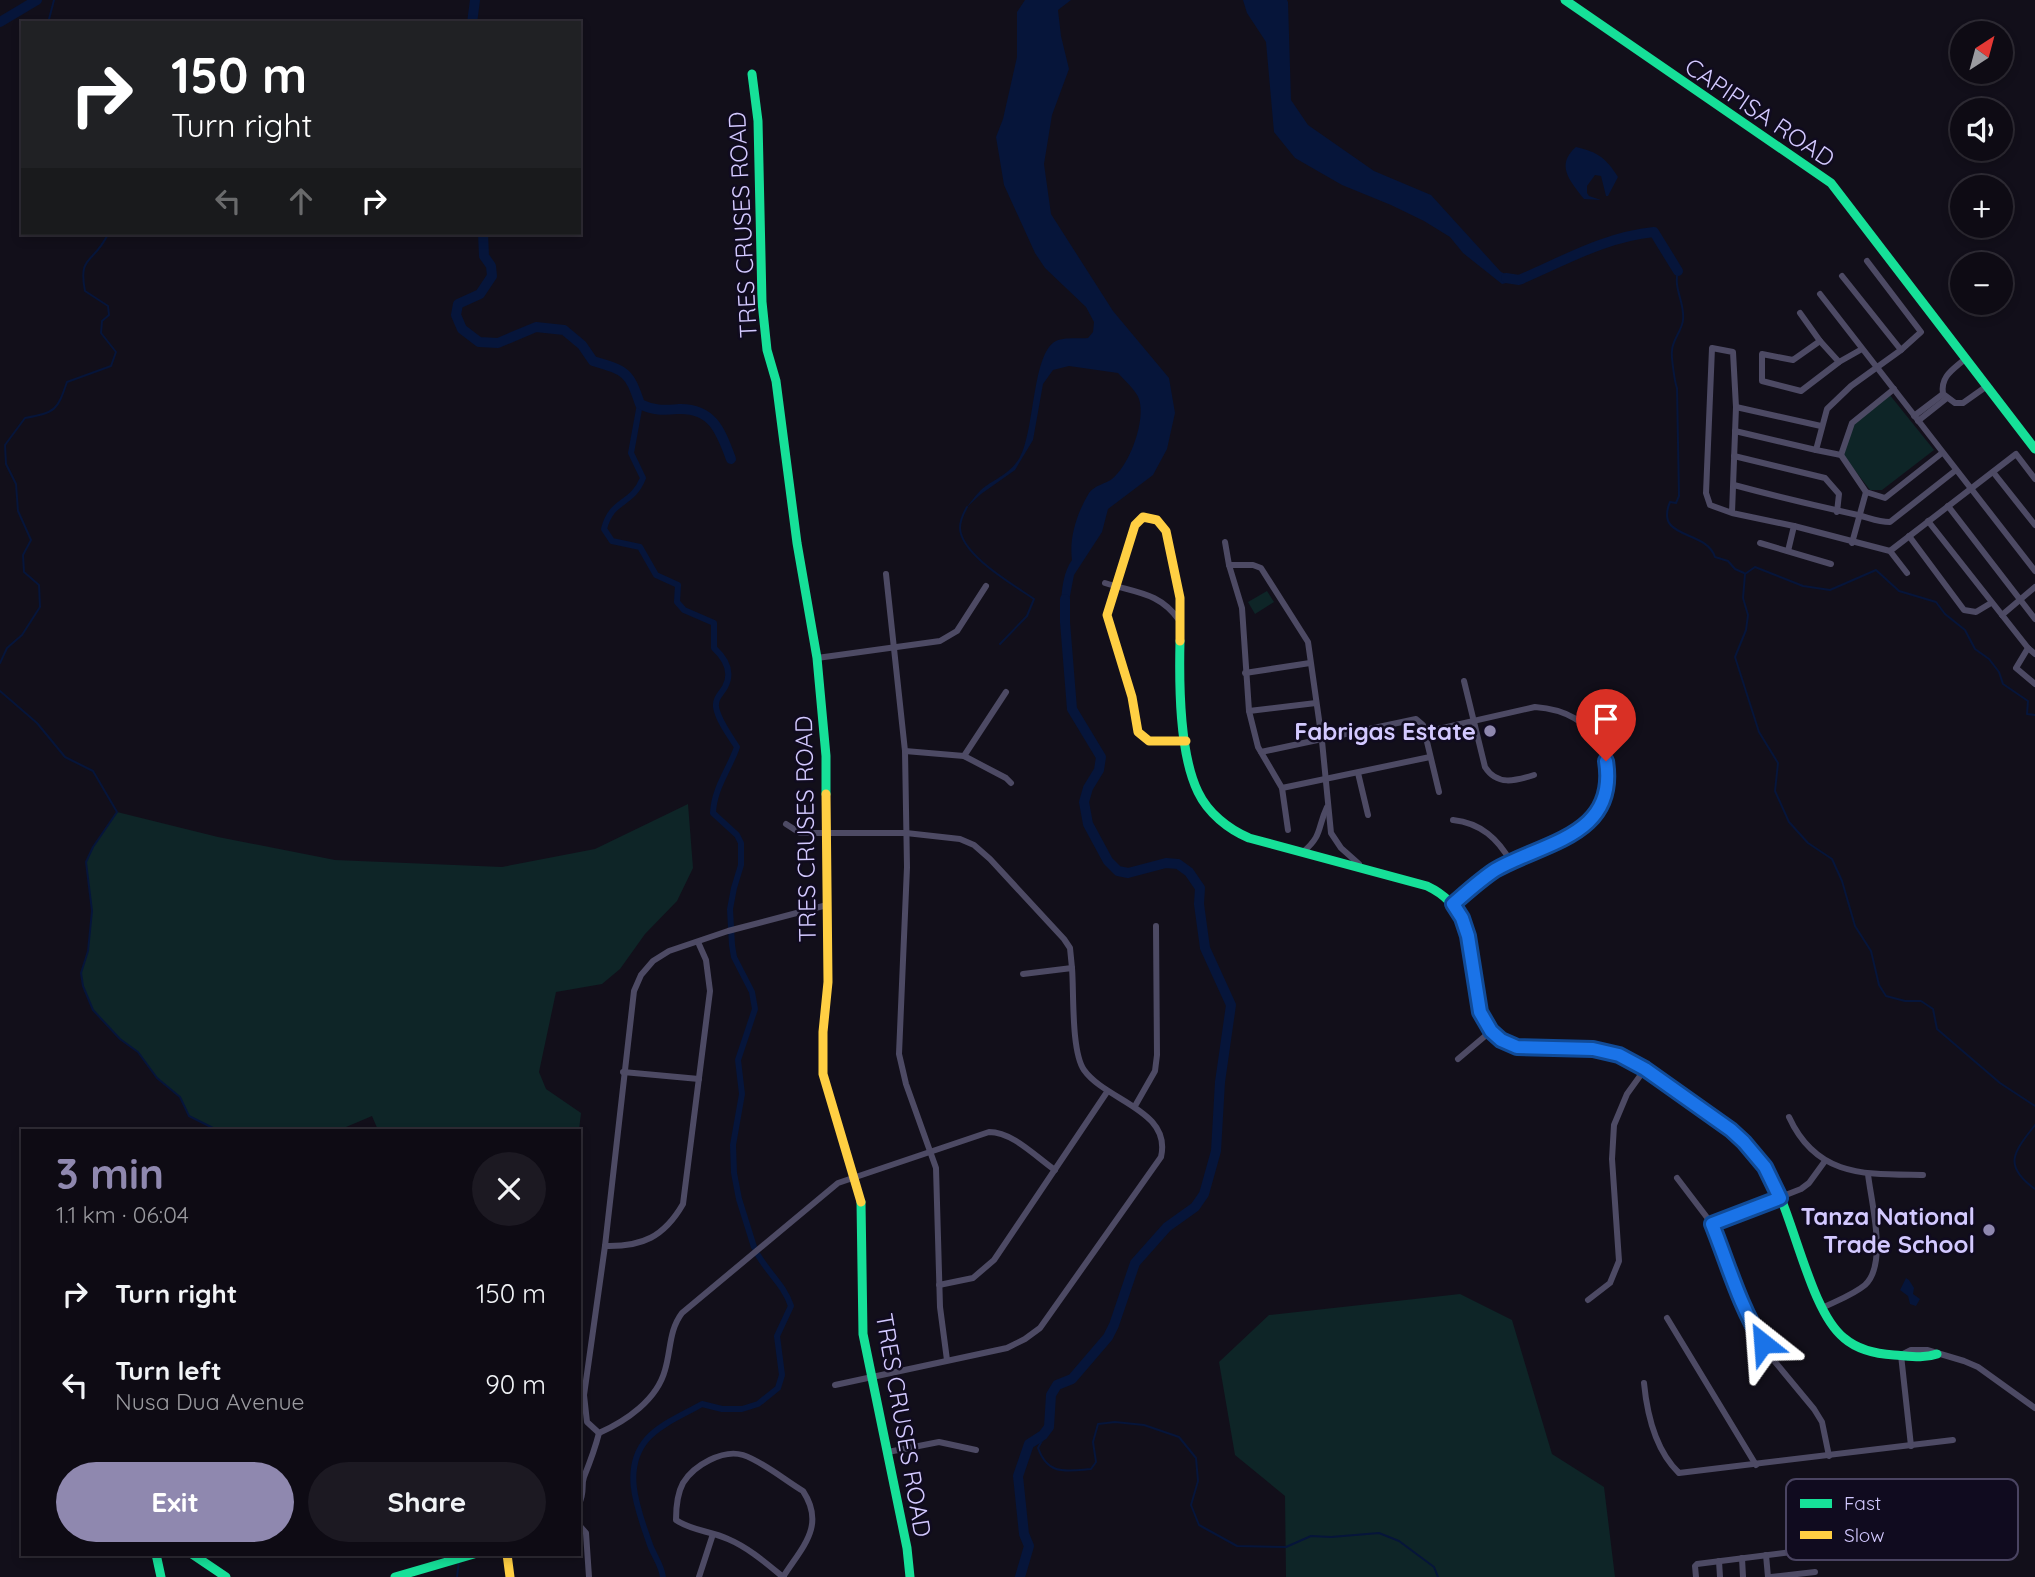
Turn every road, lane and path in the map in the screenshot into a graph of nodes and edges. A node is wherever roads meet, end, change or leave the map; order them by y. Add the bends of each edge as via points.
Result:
1 (1565, 0) edge
2 (752, 74) dead end
3 (1867, 261) dead end
4 (1842, 276) dead end
5 (1820, 294) dead end
6 (1800, 313) dead end
7 (1820, 341) junction
8 (1862, 349) junction
9 (1901, 350) junction
10 (1965, 359) junction
11 (1839, 362) junction
12 (1877, 368) junction
13 (1987, 386) junction
14 (1894, 389) junction
15 (1945, 396) junction
16 (1736, 407) junction
17 (1916, 418) junction
18 (1821, 426) junction
19 (1735, 431) junction
20 (2035, 449) edge
21 (1816, 450) junction
22 (1942, 453) junction
23 (1734, 456) junction
24 (1841, 456) junction
25 (1956, 470) junction
26 (1993, 472) junction
27 (2035, 479) edge
28 (1734, 485) junction
29 (1970, 489) junction
30 (1866, 492) junction
31 (1948, 506) junction
32 (1837, 512) junction
33 (1732, 513) junction
34 (1859, 516) junction
35 (1928, 521) junction
36 (2035, 525) edge
37 (1794, 527) junction
38 (1909, 536) junction
39 (1225, 542) dead end
40 (1852, 542) junction
41 (1760, 543) dead end
42 (1788, 551) junction
43 (1890, 551) junction
44 (2035, 555) edge
45 (2028, 560) junction
46 (1831, 564) dead end
47 (1229, 565) junction
48 (2035, 571) edge
49 (886, 573) dead end
50 (1907, 573) dead end
51 (1105, 583) dead end
52 (986, 586) dead end
53 (1115, 586) junction
54 (2035, 587) edge
55 (2021, 599) junction
56 (1992, 603) junction
57 (2002, 615) junction
58 (2035, 619) edge
59 (1180, 621) junction
60 (895, 648) junction
61 (2028, 648) junction
62 (2035, 654) edge
63 (817, 658) junction
64 (1310, 663) junction
65 (1245, 673) junction
66 (1464, 681) dead end
67 (2035, 684) edge
68 (1006, 692) dead end
69 (1316, 703) junction
70 (1249, 711) junction
71 (1474, 720) junction
72 (1425, 732) junction
73 (1186, 741) junction
74 (1322, 741) junction
75 (905, 751) junction
76 (1261, 752) junction
77 (964, 756) junction
78 (1430, 757) junction
79 (1358, 773) junction
80 (1534, 775) dead end
81 (1326, 780) junction
82 (1011, 783) dead end
83 (1282, 788) junction
84 (1439, 792) dead end
85 (1327, 807) junction
86 (1368, 815) dead end
87 (1453, 820) dead end
88 (786, 824) dead end
89 (1288, 830) dead end
90 (906, 833) junction
91 (1320, 833) junction
92 (1331, 833) junction
93 (825, 834) junction
94 (1303, 852) junction
95 (1511, 862) junction
96 (1361, 866) junction
97 (1453, 904) junction
98 (827, 905) junction
99 (1156, 926) dead end
100 (698, 943) junction
101 (1072, 968) junction
102 (1023, 974) dead end
103 (1491, 1031) junction
104 (1458, 1059) dead end
105 (1645, 1069) junction
106 (623, 1072) junction
107 (699, 1079) junction
108 (1108, 1092) junction
109 (1135, 1107) junction
110 (1789, 1118) dead end
111 (931, 1152) junction
112 (1825, 1161) junction
113 (1055, 1170) junction
114 (1867, 1174) junction
115 (1923, 1175) dead end
116 (855, 1177) junction
117 (1677, 1178) dead end
118 (1780, 1198) junction
119 (1712, 1224) junction
120 (605, 1247) junction
121 (939, 1285) junction
122 (1588, 1300) dead end
123 (1822, 1308) junction
124 (1667, 1318) dead end
125 (1937, 1354) joint
126 (1901, 1355) junction
127 (947, 1360) junction
128 (872, 1376) junction
129 (1644, 1383) dead end
130 (835, 1385) dead end
131 (2035, 1408) edge
132 (587, 1422) junction
133 (581, 1426) edge
134 (599, 1433) junction
135 (1953, 1440) dead end
136 (1911, 1446) junction
137 (976, 1450) dead end
138 (888, 1452) junction
139 (1829, 1456) junction
140 (1756, 1465) junction
141 (581, 1498) edge
142 (581, 1527) edge
143 (713, 1534) junction
144 (1786, 1553) edge
145 (1766, 1555) junction
146 (156, 1556) edge
147 (195, 1556) edge
148 (467, 1556) edge
149 (507, 1556) edge
150 (1742, 1558) junction
151 (1719, 1561) junction
152 (1815, 1572) dead end
153 (1792, 1576) edge
154 (161, 1577) edge
155 (226, 1577) edge
156 (396, 1577) edge
157 (510, 1577) edge
158 (589, 1577) edge
159 (699, 1577) edge
160 (783, 1577) edge
161 (910, 1577) edge
162 (1696, 1577) edge
163 (1720, 1577) edge
164 (1743, 1577) edge
165 (1770, 1577) edge

1 - 10 main road, CAPIPISA ROAD via 1831,183
2 - 63 main road, TRES CRUSES ROAD via 767,350 776,381
3 - 9 street via 1920,328 1919,335
4 - 9 street
5 - 8 street
6 - 7 street
7 - 11 street
7 - 11 street via 1793,360 1762,354 1762,381 1801,391
8 - 11 street
8 - 12 street
9 - 12 street
10 - 13 main road, CAPIPISA ROAD
10 - 15 street via 1945,376
12 - 14 street
12 - 18 street via 1827,410
13 - 15 street via 1963,402
13 - 20 main road, CAPIPISA ROAD
14 - 17 street
14 - 24 street via 1852,423
15 - 17 street
16 - 18 street
16 - 19 street
16 - 33 street via 1733,352 1712,348 1706,493 1710,505
17 - 22 street
18 - 21 street
19 - 21 street
19 - 23 street
21 - 24 street
22 - 25 street
22 - 30 street via 1885,498
23 - 28 street
23 - 32 street via 1825,478 1839,494
24 - 30 street
25 - 29 street
25 - 34 street via 1890,522
26 - 27 street via 2016,454
26 - 29 street
26 - 36 street
28 - 32 street
28 - 33 street
29 - 31 street
29 - 45 street
30 - 34 street
31 - 35 street
31 - 55 street
32 - 34 street
33 - 37 street
34 - 40 street
35 - 38 street
35 - 56 street
37 - 40 street
37 - 42 street
38 - 43 street
38 - 56 street via 1964,610 1976,612
39 - 47 street
40 - 43 street
41 - 42 street
42 - 46 street
43 - 50 street
44 - 45 street
45 - 48 street
47 - 64 street via 1253,565 1267,575 1308,642
47 - 65 street via 1242,608
49 - 60 street
51 - 53 street
52 - 60 street via 957,631 940,641
53 - 59 street via 1154,597
53 - 59 main road via 1135,525 1143,517 1157,520 1166,531 1180,598
53 - 73 main road via 1107,615 1138,732 1149,741
54 - 55 street
55 - 57 street
55 - 58 street
56 - 57 street
57 - 61 street
59 - 73 main road via 1180,700
60 - 63 street
60 - 75 street
61 - 62 street
61 - 67 street via 2016,668
63 - 93 main road, TRES CRUSES ROAD via 825,756
64 - 65 street
64 - 69 street
65 - 70 street
66 - 71 street
68 - 77 street
69 - 70 street
69 - 74 street
70 - 76 street
71 - 72 street
71 - 80 street via 1491,775 1514,781
71 - 95 street via 1535,707 1563,712 1589,729 1606,761 1605,794 1588,824
72 - 74 street via 1419,720
72 - 78 street
73 - 94 main road via 1198,793 1220,822 1249,838
74 - 76 street
74 - 81 street
75 - 77 street
75 - 90 street
76 - 83 street
77 - 82 street
78 - 79 street
78 - 84 street
79 - 81 street
79 - 86 street
81 - 83 street
81 - 85 street
83 - 89 street
85 - 91 street
85 - 92 street
87 - 95 street via 1479,827 1503,848
88 - 93 street via 800,832
90 - 93 street
90 - 101 street via 974,845 1064,939
90 - 111 street via 899,1054
91 - 92 street
91 - 94 street
92 - 96 street
93 - 98 main road, TRES CRUSES ROAD
94 - 96 main road
95 - 97 street
96 - 97 main road via 1432,888
97 - 103 main road via 1468,936 1480,1012
98 - 100 street
98 - 116 main road, TRES CRUSES ROAD via 823,1074
99 - 109 street via 1157,1055 1155,1071
100 - 106 street via 669,951 641,975 634,990
100 - 107 street via 706,960 710,991
101 - 102 street
101 - 108 street via 1079,1058
103 - 104 street
103 - 105 main road via 1517,1047 1593,1049 1619,1055
105 - 118 main road via 1744,1142 1765,1167
105 - 122 street via 1627,1094 1614,1125 1619,1261 1610,1283
106 - 107 street
106 - 120 street
107 - 120 street via 683,1204 675,1218 644,1242
108 - 109 street
108 - 113 street
109 - 127 street via 1159,1130 1164,1146 1161,1157 1045,1321 1007,1348
110 - 112 street via 1803,1142
111 - 113 street via 999,1132
111 - 116 street
111 - 121 street via 936,1168
112 - 114 street
112 - 118 street via 1809,1183
113 - 121 street via 983,1272
114 - 115 street
114 - 123 street via 1877,1264 1857,1291
116 - 128 main road, TRES CRUSES ROAD via 862,1207 863,1334
116 - 134 street via 838,1183 682,1313 673,1324 659,1387 627,1417
117 - 119 street
118 - 119 street
118 - 123 main road
119 - 139 street via 1754,1329 1822,1422
120 - 132 street via 584,1395
121 - 127 street
123 - 126 main road via 1832,1327 1848,1342 1874,1353
124 - 140 street
125 - 126 main road via 1928,1358
125 - 131 street via 1978,1367
126 - 136 street
127 - 128 street
128 - 130 street
128 - 138 main road, TRES CRUSES ROAD
129 - 140 street via 1652,1429 1679,1473
132 - 133 street
132 - 134 street
134 - 141 street
135 - 136 street
136 - 139 street
137 - 138 street via 939,1442
138 - 161 main road, TRES CRUSES ROAD
139 - 140 street
142 - 158 street via 586,1533
143 - 159 street
143 - 160 street via 751,1552
143 - 160 street via 676,1520 683,1484 693,1471 720,1455 746,1456 803,1491 814,1517 812,1531
144 - 145 street
145 - 150 street
145 - 165 street
146 - 154 main road
147 - 155 main road
148 - 156 main road
149 - 157 main road
150 - 151 street
150 - 164 street
151 - 162 street via 1695,1565
151 - 163 street
152 - 153 street
153 - 165 street

